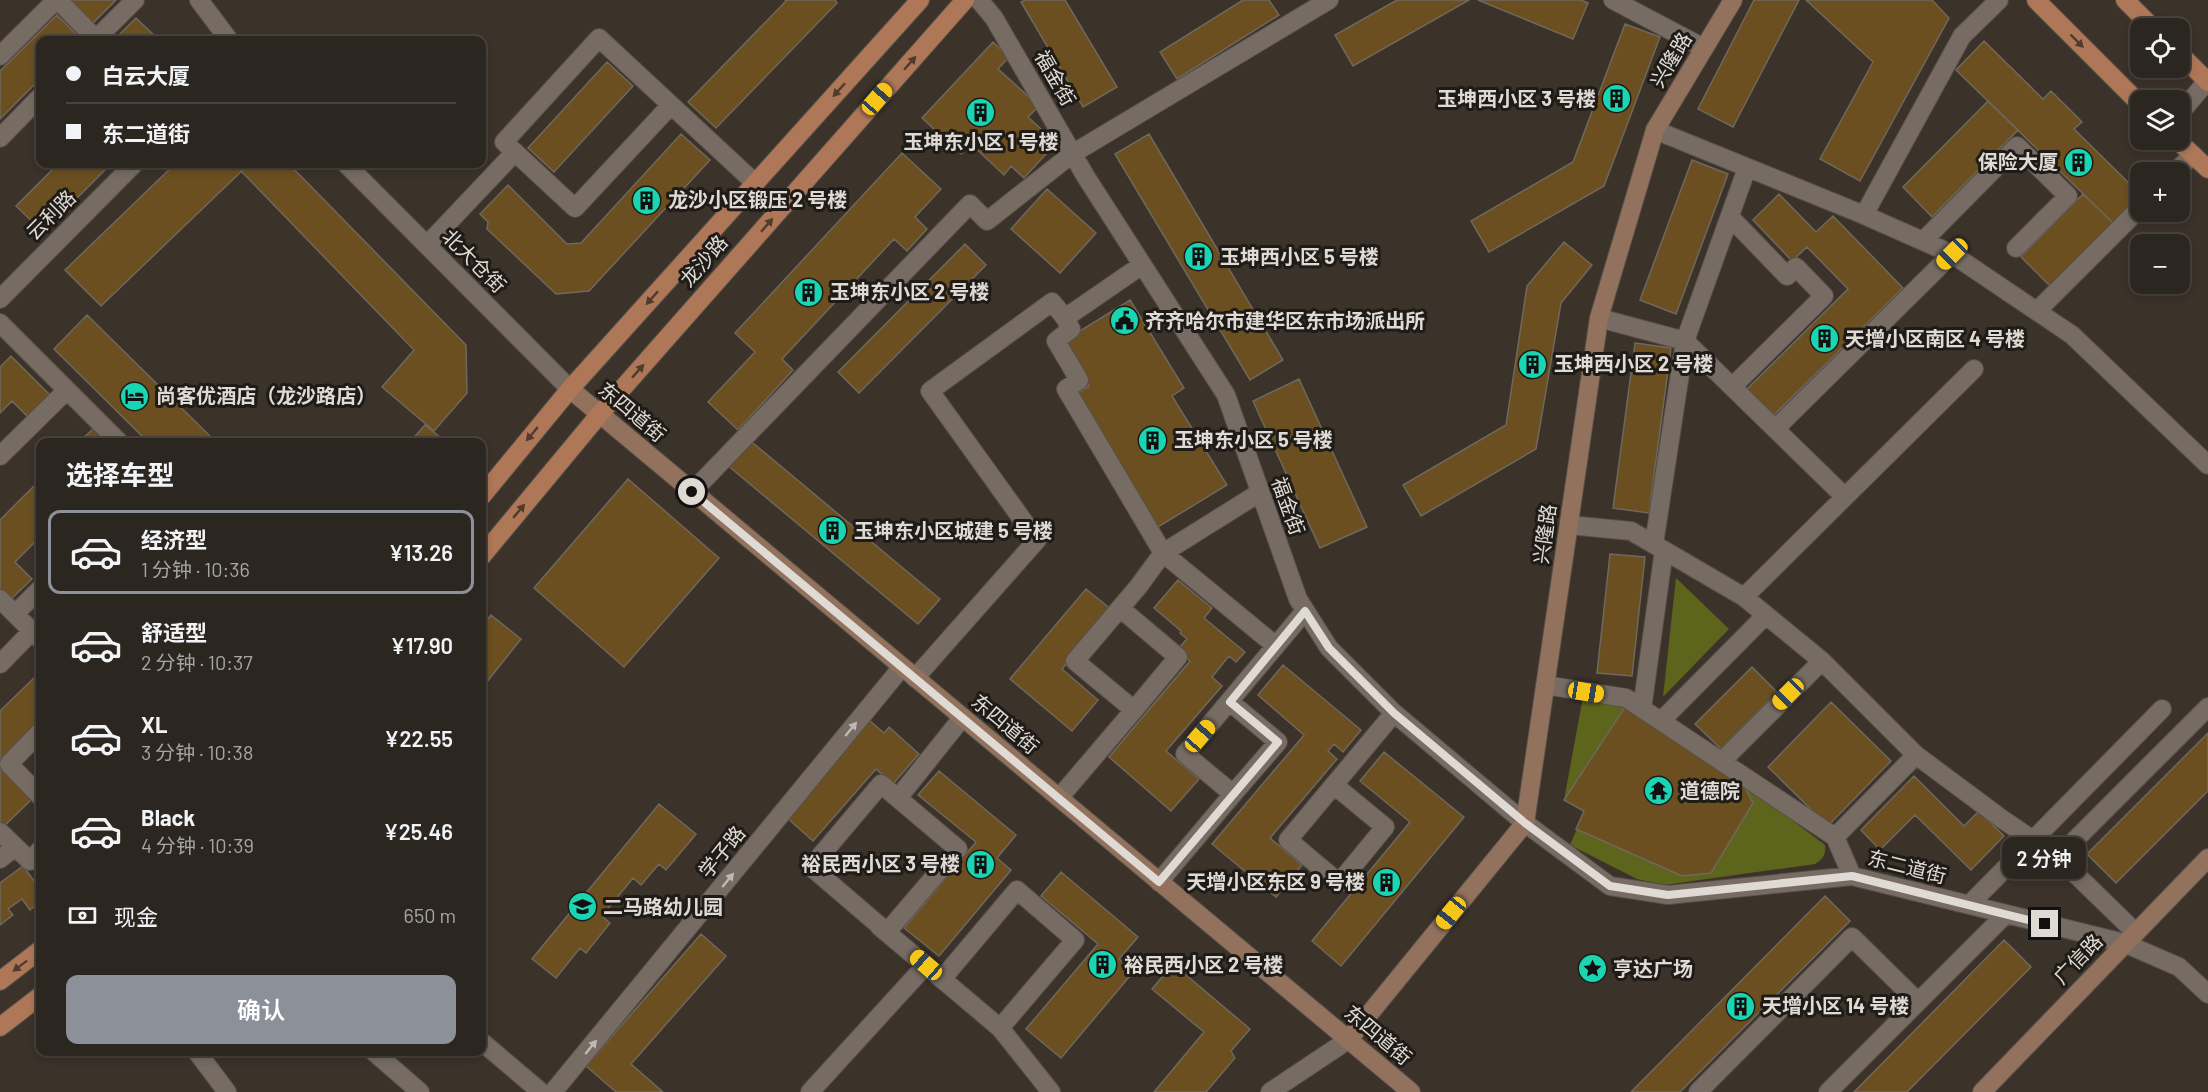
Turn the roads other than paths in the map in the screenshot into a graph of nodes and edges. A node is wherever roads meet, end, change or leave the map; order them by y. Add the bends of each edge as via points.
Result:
1 (57, 0) edge
2 (135, 0) edge
3 (200, 0) edge
4 (920, 0) edge
5 (965, 0) edge
6 (980, 0) edge
7 (1329, 0) edge
8 (1613, 0) edge
9 (1733, 0) edge
10 (1999, 0) edge
11 (2036, 0) edge
12 (2125, 0) edge
13 (2143, 18) edge
14 (92, 36) edge
15 (100, 36) edge
16 (226, 36) edge
17 (1704, 48) junction
18 (0, 56) edge
19 (2190, 64) edge
20 (2208, 81) edge
21 (2130, 94) edge
22 (36, 101) edge
23 (2190, 102) edge
24 (671, 105) junction
25 (1655, 130) junction
26 (0, 138) edge
27 (2188, 150) edge
28 (515, 152) junction
29 (1072, 153) junction
30 (2193, 155) junction
31 (2186, 162) edge
32 (130, 168) edge
33 (350, 168) edge
34 (1747, 168) junction
35 (2208, 170) edge
36 (755, 183) junction
37 (1864, 215) junction
38 (1730, 217) junction
39 (2130, 218) edge
40 (1923, 241) junction
41 (427, 245) junction
42 (2016, 248) dead end
43 (1952, 254) junction
44 (1142, 265) junction
45 (0, 298) edge
46 (2037, 311) junction
47 (1065, 318) junction
48 (1599, 318) junction
49 (0, 323) edge
50 (1685, 341) junction
51 (1974, 369) dead end
52 (1732, 387) junction
53 (570, 389) junction
54 (67, 390) junction
55 (599, 415) junction
56 (1775, 429) junction
57 (115, 438) edge
58 (0, 456) edge
59 (2208, 465) edge
60 (486, 491) edge
61 (692, 492) junction
62 (1259, 493) junction
63 (1845, 497) junction
64 (1569, 525) junction
65 (1659, 547) junction
66 (486, 551) edge
67 (1163, 552) junction
68 (36, 593) edge
69 (1744, 597) junction
70 (0, 599) edge
71 (1120, 608) junction
72 (1305, 611) junction
73 (15, 614) junction
74 (1766, 615) junction
75 (36, 635) edge
76 (1275, 646) junction
77 (1822, 661) junction
78 (0, 664) edge
79 (908, 673) junction
80 (1545, 685) junction
81 (1230, 702) junction
82 (2208, 707) edge
83 (1642, 709) junction
84 (2162, 709) dead end
85 (1134, 710) junction
86 (1394, 713) junction
87 (962, 718) junction
88 (1660, 721) junction
89 (36, 736) edge
90 (1916, 755) junction
91 (1722, 761) junction
92 (1334, 785) junction
93 (36, 792) edge
94 (1233, 794) junction
95 (898, 798) junction
96 (1059, 798) junction
97 (1525, 823) junction
98 (0, 832) edge
99 (1835, 837) junction
100 (2033, 840) junction
101 (15, 847) junction
102 (36, 854) edge
103 (2058, 858) junction
104 (2208, 858) edge
105 (0, 859) edge
106 (1852, 876) junction
107 (1159, 882) junction
108 (1969, 905) junction
109 (2006, 914) junction
110 (879, 926) junction
111 (2129, 937) junction
112 (36, 954) edge
113 (926, 965) junction
114 (942, 979) junction
115 (0, 981) edge
116 (2208, 994) edge
117 (36, 999) edge
118 (1917, 1002) junction
119 (0, 1027) edge
120 (1000, 1028) junction
121 (1348, 1040) junction
122 (486, 1045) edge
123 (200, 1056) edge
124 (379, 1056) edge
125 (227, 1092) edge
126 (420, 1092) edge
127 (541, 1092) edge
128 (554, 1092) edge
129 (810, 1092) edge
130 (1051, 1092) edge
131 (1270, 1092) edge
132 (1411, 1092) edge
133 (1698, 1092) edge
134 (1828, 1092) edge
135 (1982, 1092) edge

1 - 14 street
1 - 18 street
2 - 15 street
3 - 16 street
4 -> 36 main road, 龙沙路
55 -> 5 main road, 龙沙路
6 - 29 street, 福金街
7 - 29 street
8 - 17 street
9 - 17 main road, 兴隆路
10 - 37 street via 1962,36
11 -> 21 main road
12 - 13 main road
17 - 25 main road, 兴隆路
19 - 20 main road
20 - 23 street
22 - 26 street
24 - 28 street via 575,208
24 - 28 street via 599,38 504,142
24 - 36 street
25 - 34 street
25 - 48 main road, 兴隆路
27 - 30 main road
28 - 41 street
29 - 44 street, 福金街
29 - 61 street via 987,221 970,204
30 - 31 street
30 - 35 main road
32 - 45 street, 云利路
33 - 41 street, 北大仓街
34 - 37 street
34 - 38 street
36 -> 53 main road, 龙沙路
37 - 40 street
38 - 50 street
38 - 52 street via 1787,276 1796,267 1824,296
39 - 46 street
40 - 42 street via 2017,146 2068,196
40 - 43 street
41 - 53 street, 北大仓街
43 - 46 street
43 - 56 street
44 - 47 street
44 - 62 street, 福金街 via 1226,395
46 - 59 street via 2072,335
47 - 67 street via 1071,328 1056,341 1079,380 1066,389
47 - 79 street, 学子路 via 1052,302 930,391 1037,540
48 - 50 street
48 - 64 main road, 兴隆路
49 - 54 street
50 - 52 street
50 - 65 street
51 - 63 street
52 - 56 street
53 - 55 main road, 东四道街
53 -> 60 main road, 龙沙路
54 - 57 street
54 - 58 street
55 - 61 main road, 东四道街
66 -> 55 main road, 龙沙路
56 - 63 street
61 - 79 main road, 东四道街
62 - 67 street
62 - 72 street, 福金街
63 - 69 street
64 - 65 street via 1631,531
64 - 80 main road, 兴隆路
65 - 69 street
65 - 83 street
67 - 71 street
67 - 76 street
68 - 73 street
69 - 74 street
70 - 73 street
71 - 85 street via 1178,657
71 - 85 street via 1075,661
72 - 76 street
72 - 86 street, 福金街 via 1329,648
73 - 75 street
74 - 77 street
74 - 88 street
75 - 78 street
76 - 81 street
77 - 90 street
77 - 91 street
79 - 87 main road, 东四道街
128 -> 79 street, 学子路
80 - 83 street via 1626,698
80 - 97 main road, 兴隆路
81 - 94 street via 1185,754
81 - 94 street via 1278,742
82 - 103 street
83 - 88 street
84 - 100 street
85 - 96 street
86 - 92 street
86 - 97 street, 福金街
87 - 95 street
87 - 96 main road, 东四道街
88 - 91 street
89 - 93 street via 9,764
90 - 99 street
90 - 100 street
91 - 99 street
92 - 92 street via 1288,840 1339,883 1385,827
94 - 107 street
95 - 110 street via 958,849 887,932
95 - 110 street via 881,784 811,867
96 - 107 main road, 东四道街
97 - 106 street, 东二道街 via 1610,886 1668,895
97 - 121 main road
98 - 101 street
99 - 106 street
100 - 103 street
100 - 108 street
101 - 102 street via 30,861
101 - 105 street
103 - 111 street
104 - 111 main road, 广信路
106 - 108 street, 东二道街
107 - 121 main road, 东四道街
108 - 109 street, 东二道街
109 - 111 street, 东二道街
109 - 118 street
110 - 113 street
111 - 116 street, 东二道街 via 2179,967
111 - 135 main road, 广信路
112 -> 115 main road
113 - 114 street
113 - 129 street
114 - 120 street
114 - 120 street via 1017,890 1075,940
117 - 119 main road
118 - 133 street via 1852,937
118 - 134 street
120 - 130 street
121 - 131 street
121 - 132 main road, 东四道街
122 - 127 street
123 - 125 street
124 - 126 street

